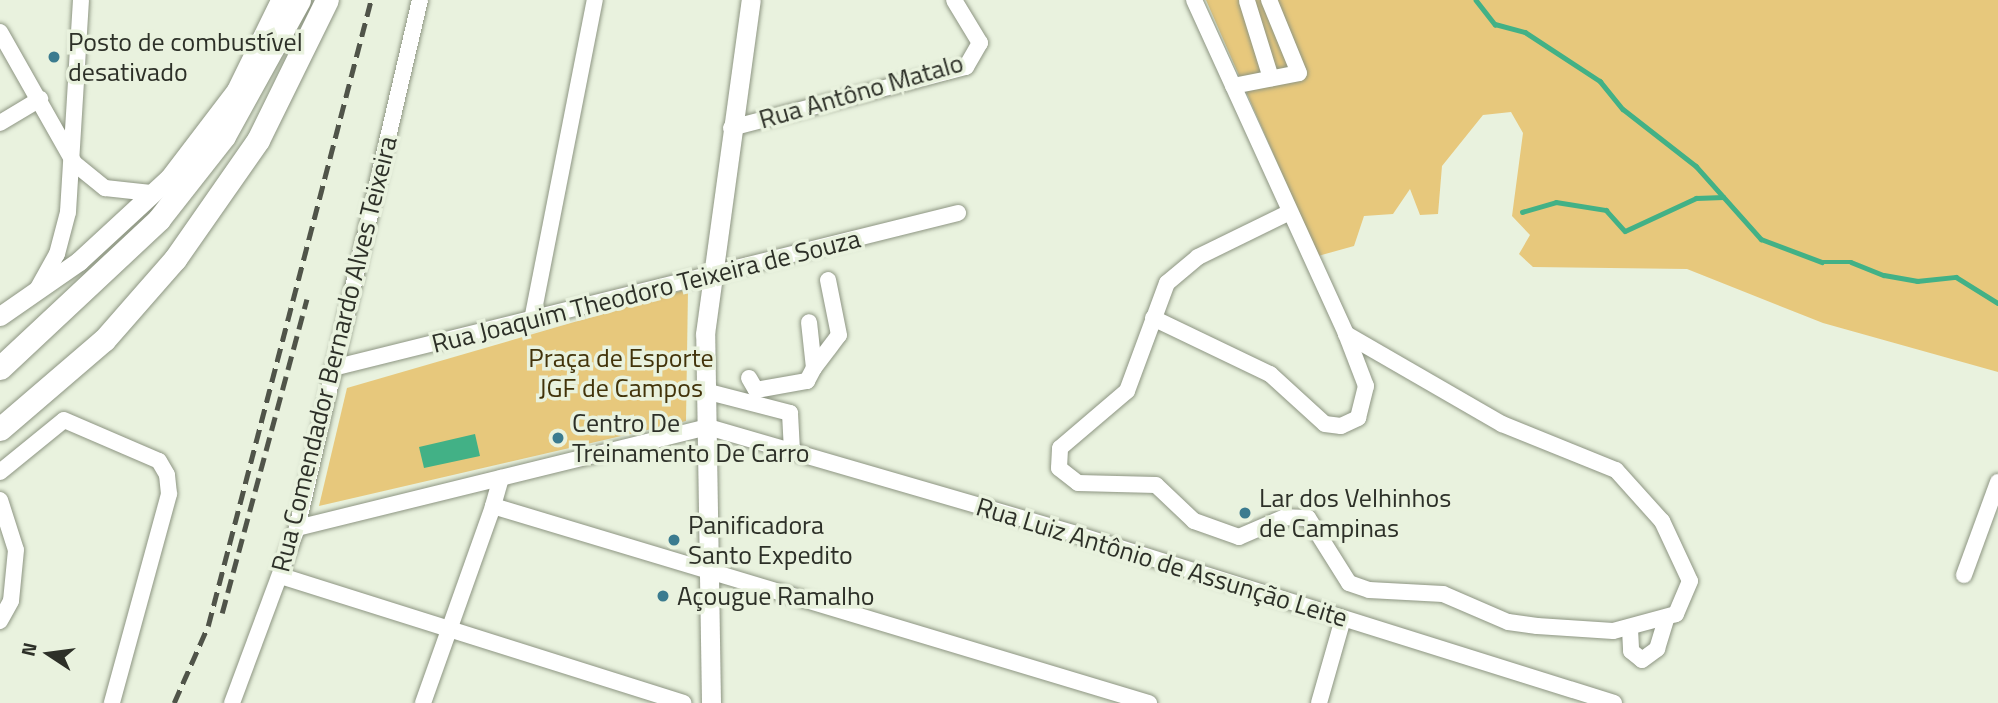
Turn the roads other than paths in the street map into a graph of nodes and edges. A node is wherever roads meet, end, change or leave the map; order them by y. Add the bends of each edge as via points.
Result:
1 (81, 0) edge
2 (280, 0) edge
3 (289, 0) edge
4 (299, 0) edge
5 (327, 0) edge
6 (420, 0) edge
7 (595, 0) edge
8 (751, 0) edge
9 (954, 0) edge
10 (1194, 0) edge
11 (1269, 0) edge
12 (1247, 1) edge
13 (0, 32) edge
14 (1271, 78) junction
15 (1233, 86) junction
16 (236, 90) junction
17 (40, 99) junction
18 (0, 123) edge
19 (731, 128) junction
20 (74, 163) junction
21 (151, 194) junction
22 (1290, 212) junction
23 (958, 213) dead end
24 (710, 276) junction
25 (828, 280) dead end
26 (35, 293) junction
27 (0, 316) edge
28 (1153, 318) junction
29 (532, 320) junction
30 (809, 322) dead end
31 (1346, 334) junction
32 (0, 368) edge
33 (333, 368) junction
34 (814, 368) junction
35 (749, 379) dead end
36 (786, 384) junction
37 (705, 391) junction
38 (784, 410) junction
39 (708, 427) junction
40 (0, 429) edge
41 (792, 448) junction
42 (0, 472) edge
43 (501, 478) junction
44 (1998, 482) edge
45 (0, 500) edge
46 (493, 506) junction
47 (297, 528) junction
48 (706, 569) junction
49 (1964, 575) dead end
50 (281, 576) junction
51 (1343, 619) junction
52 (1666, 619) junction
53 (0, 621) edge
54 (1630, 629) junction
55 (451, 632) junction
56 (112, 703) edge
57 (232, 703) edge
58 (423, 703) edge
59 (683, 703) edge
60 (712, 703) edge
61 (1149, 703) edge
62 (1319, 703) edge
63 (1614, 703) edge

1 - 20 street
2 - 16 main road
3 - 16 highway
4 - 32 highway via 254,90 167,209
5 - 40 highway via 258,140 174,260 104,340
6 - 33 street, Rua Comendador Bernardo Alves Teixeira
7 - 29 street
8 - 19 main road
9 - 19 street, Rua Antôno Matalo via 980,43 966,67
10 - 15 street
11 - 14 street via 1298,73
12 - 14 street
13 - 17 street
14 - 15 street
15 - 22 street
16 - 21 main road
17 - 18 street
17 - 20 street
19 - 24 main road
20 - 21 street via 105,188
20 - 26 street via 57,254
21 - 26 main road
22 - 28 street via 1178,271
22 - 31 street
23 - 24 street, Rua Joaquim Theodoro Teixeira de Souza
24 - 29 street, Rua Joaquim Theodoro Teixeira de Souza
24 - 37 main road
25 - 34 street via 839,335
26 - 27 main road
28 - 31 street via 1270,374 1325,424 1341,426 1358,418 1366,386
28 - 54 street via 1127,391 1056,453 1059,468 1077,484 1156,485 1194,521 1239,537 1285,517 1308,517 1349,583 1369,590 1443,594 1508,622
29 - 33 street, Rua Joaquim Theodoro Teixeira de Souza
30 - 34 street
31 - 52 street via 1502,424 1592,456 1643,497 1690,581 1684,605
33 - 47 street, Rua Comendador Bernardo Alves Teixeira
34 - 36 street via 807,381
35 - 36 street via 756,390
36 - 38 street
37 - 38 street
37 - 39 main road
38 - 41 street via 794,421
39 - 41 street, Rua Luiz Antônio de Assunção Leite
39 - 43 street
39 - 48 main road
41 - 51 street, Rua Luiz Antônio de Assunção Leite
42 - 56 street via 55,424 71,421 159,461 169,494
43 - 46 street
43 - 47 street
44 - 49 street
45 - 53 street via 16,550 11,601
46 - 48 street
46 - 55 street
47 - 50 street, Rua Comendador Bernardo Alves Teixeira
48 - 60 main road
48 - 61 street
50 - 55 street
50 - 57 street, Rua Comendador Bernardo Alves Teixeira
51 - 62 street
51 - 63 street, Rua Luiz Antônio de Assunção Leite
52 - 54 street
52 - 54 street via 1657,649 1642,660 1631,651
55 - 58 street
55 - 59 street

